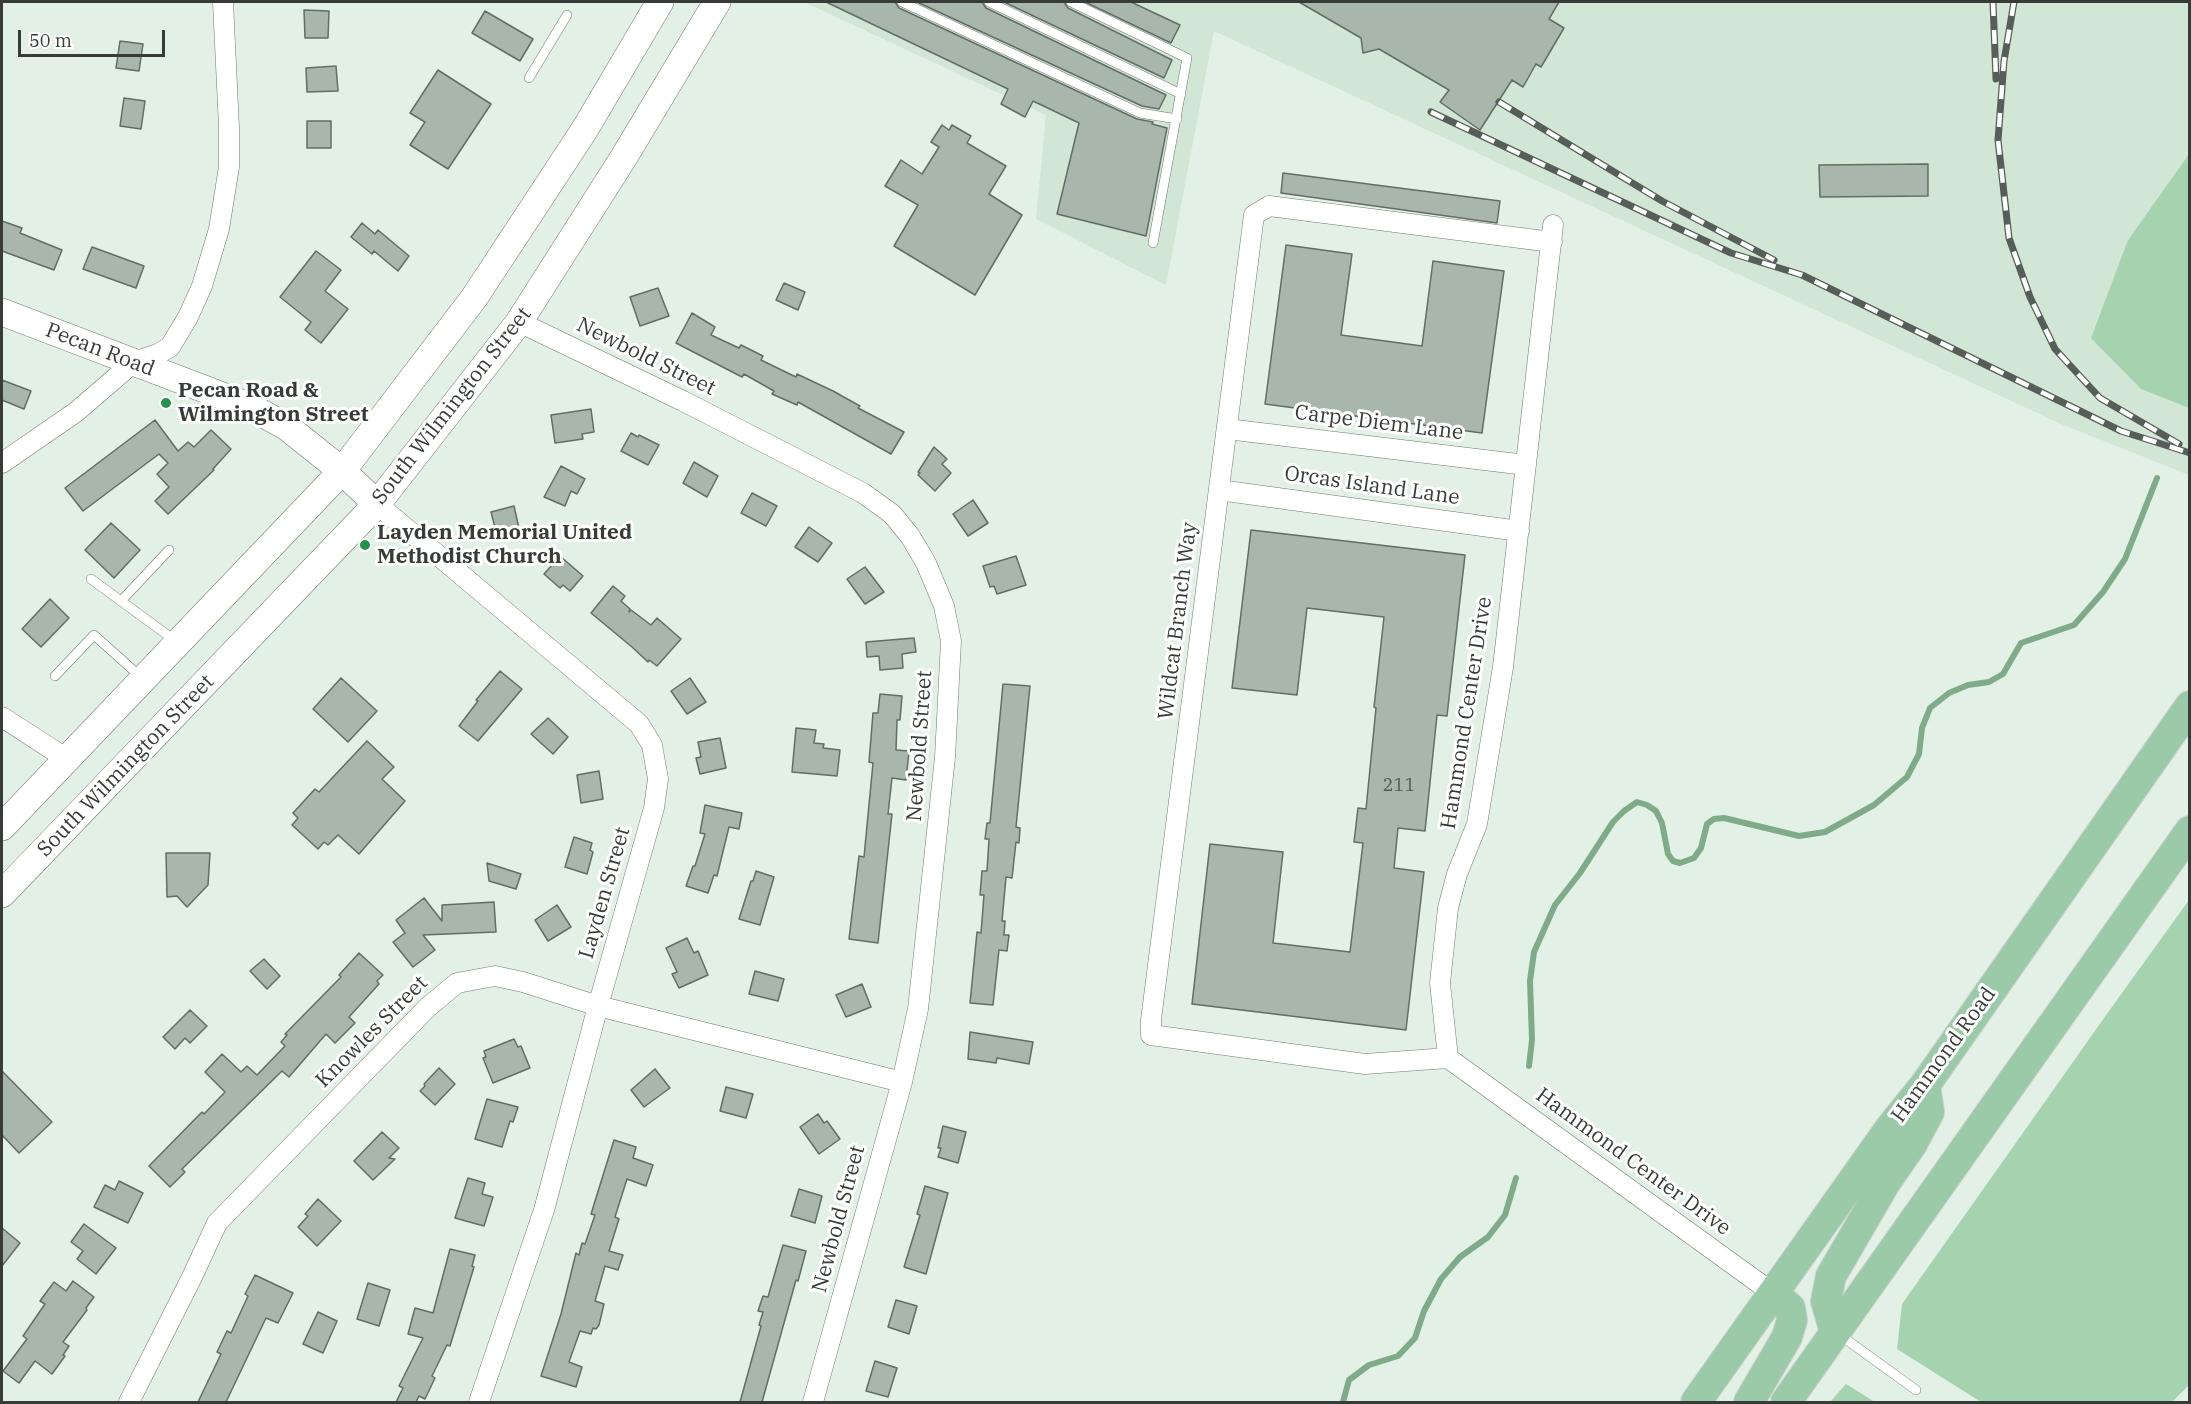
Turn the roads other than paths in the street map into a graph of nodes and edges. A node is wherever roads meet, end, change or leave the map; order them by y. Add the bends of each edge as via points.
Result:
1 (223, 2) edge
2 (660, 2) edge
3 (717, 2) edge
4 (902, 2) edge
5 (989, 2) edge
6 (1071, 2) edge
7 (567, 15) dead end
8 (529, 78) dead end
9 (1181, 94) junction
10 (1177, 119) junction
11 (1552, 233) joint
12 (1153, 243) dead end
13 (2, 312) edge
14 (519, 322) junction
15 (134, 362) junction
16 (1227, 429) junction
17 (2, 463) edge
18 (1526, 465) junction
19 (342, 471) junction
20 (1219, 490) junction
21 (377, 504) junction
22 (1519, 531) junction
23 (170, 550) dead end
24 (91, 579) dead end
25 (121, 601) junction
26 (178, 643) junction
27 (55, 676) dead end
28 (144, 680) junction
29 (2190, 706) edge
30 (2, 717) edge
31 (67, 759) junction
32 (2, 827) edge
33 (2190, 831) edge
34 (2, 894) edge
35 (598, 1006) junction
36 (1448, 1058) junction
37 (902, 1082) junction
38 (1925, 1084) junction
39 (1774, 1294) junction
40 (1835, 1332) junction
41 (1916, 1390) dead end
42 (129, 1402) edge
43 (479, 1402) edge
44 (813, 1402) edge
45 (1696, 1402) edge
46 (1749, 1402) edge
47 (1786, 1402) edge

1 - 15 street via 229,167 219,229 193,307 170,347
2 - 19 main road via 585,129 474,298
3 - 14 main road, South Wilmington Street
4 - 10 lane via 1140,113
5 - 9 lane
6 - 9 lane via 1188,58
7 - 8 lane
9 - 10 lane
10 - 12 lane
11 - 16 street, Wildcat Branch Way via 1269,206 1254,215
11 - 18 street, Hammond Center Drive
13 - 15 main road, Pecan Road
14 - 21 main road, South Wilmington Street
14 - 37 street, Newbold Street via 863,493 892,514 926,563 944,606 951,641 945,757 927,935 918,1009
15 - 17 street via 76,412
15 - 19 main road, Pecan Road via 249,406 287,426
16 - 18 street, Carpe Diem Lane
16 - 20 street, Wildcat Branch Way
18 - 22 street, Hammond Center Drive
19 - 21 main road, Pecan Road
19 - 26 main road
20 - 22 street, Orcas Island Lane
20 - 36 street, Wildcat Branch Way via 1151,1035 1365,1064
21 - 34 main road, South Wilmington Street
21 - 35 street, Layden Street via 639,724 652,745 658,778 654,808
22 - 36 street, Hammond Center Drive via 1503,667 1477,824 1448,909 1440,983
23 - 25 lane
24 - 25 lane
25 - 26 lane
26 - 28 main road
27 - 28 lane via 94,635
28 - 31 main road
29 - 38 main road, Hammond Road
30 - 31 street
31 - 32 main road
33 - 40 main road
35 - 37 street, Knowles Street
35 - 42 street, Knowles Street via 495,976 457,983 428,1007 217,1223
35 - 43 street, Layden Street via 544,1210
36 - 39 street, Hammond Center Drive
37 - 44 street, Newbold Street
38 - 39 main road, Hammond Road
38 - 40 main road via 1929,1112 1832,1276 1826,1301
39 - 45 main road, Hammond Road
39 - 46 main road via 1790,1308 1792,1320 1787,1336
40 - 41 lane
40 - 47 main road

